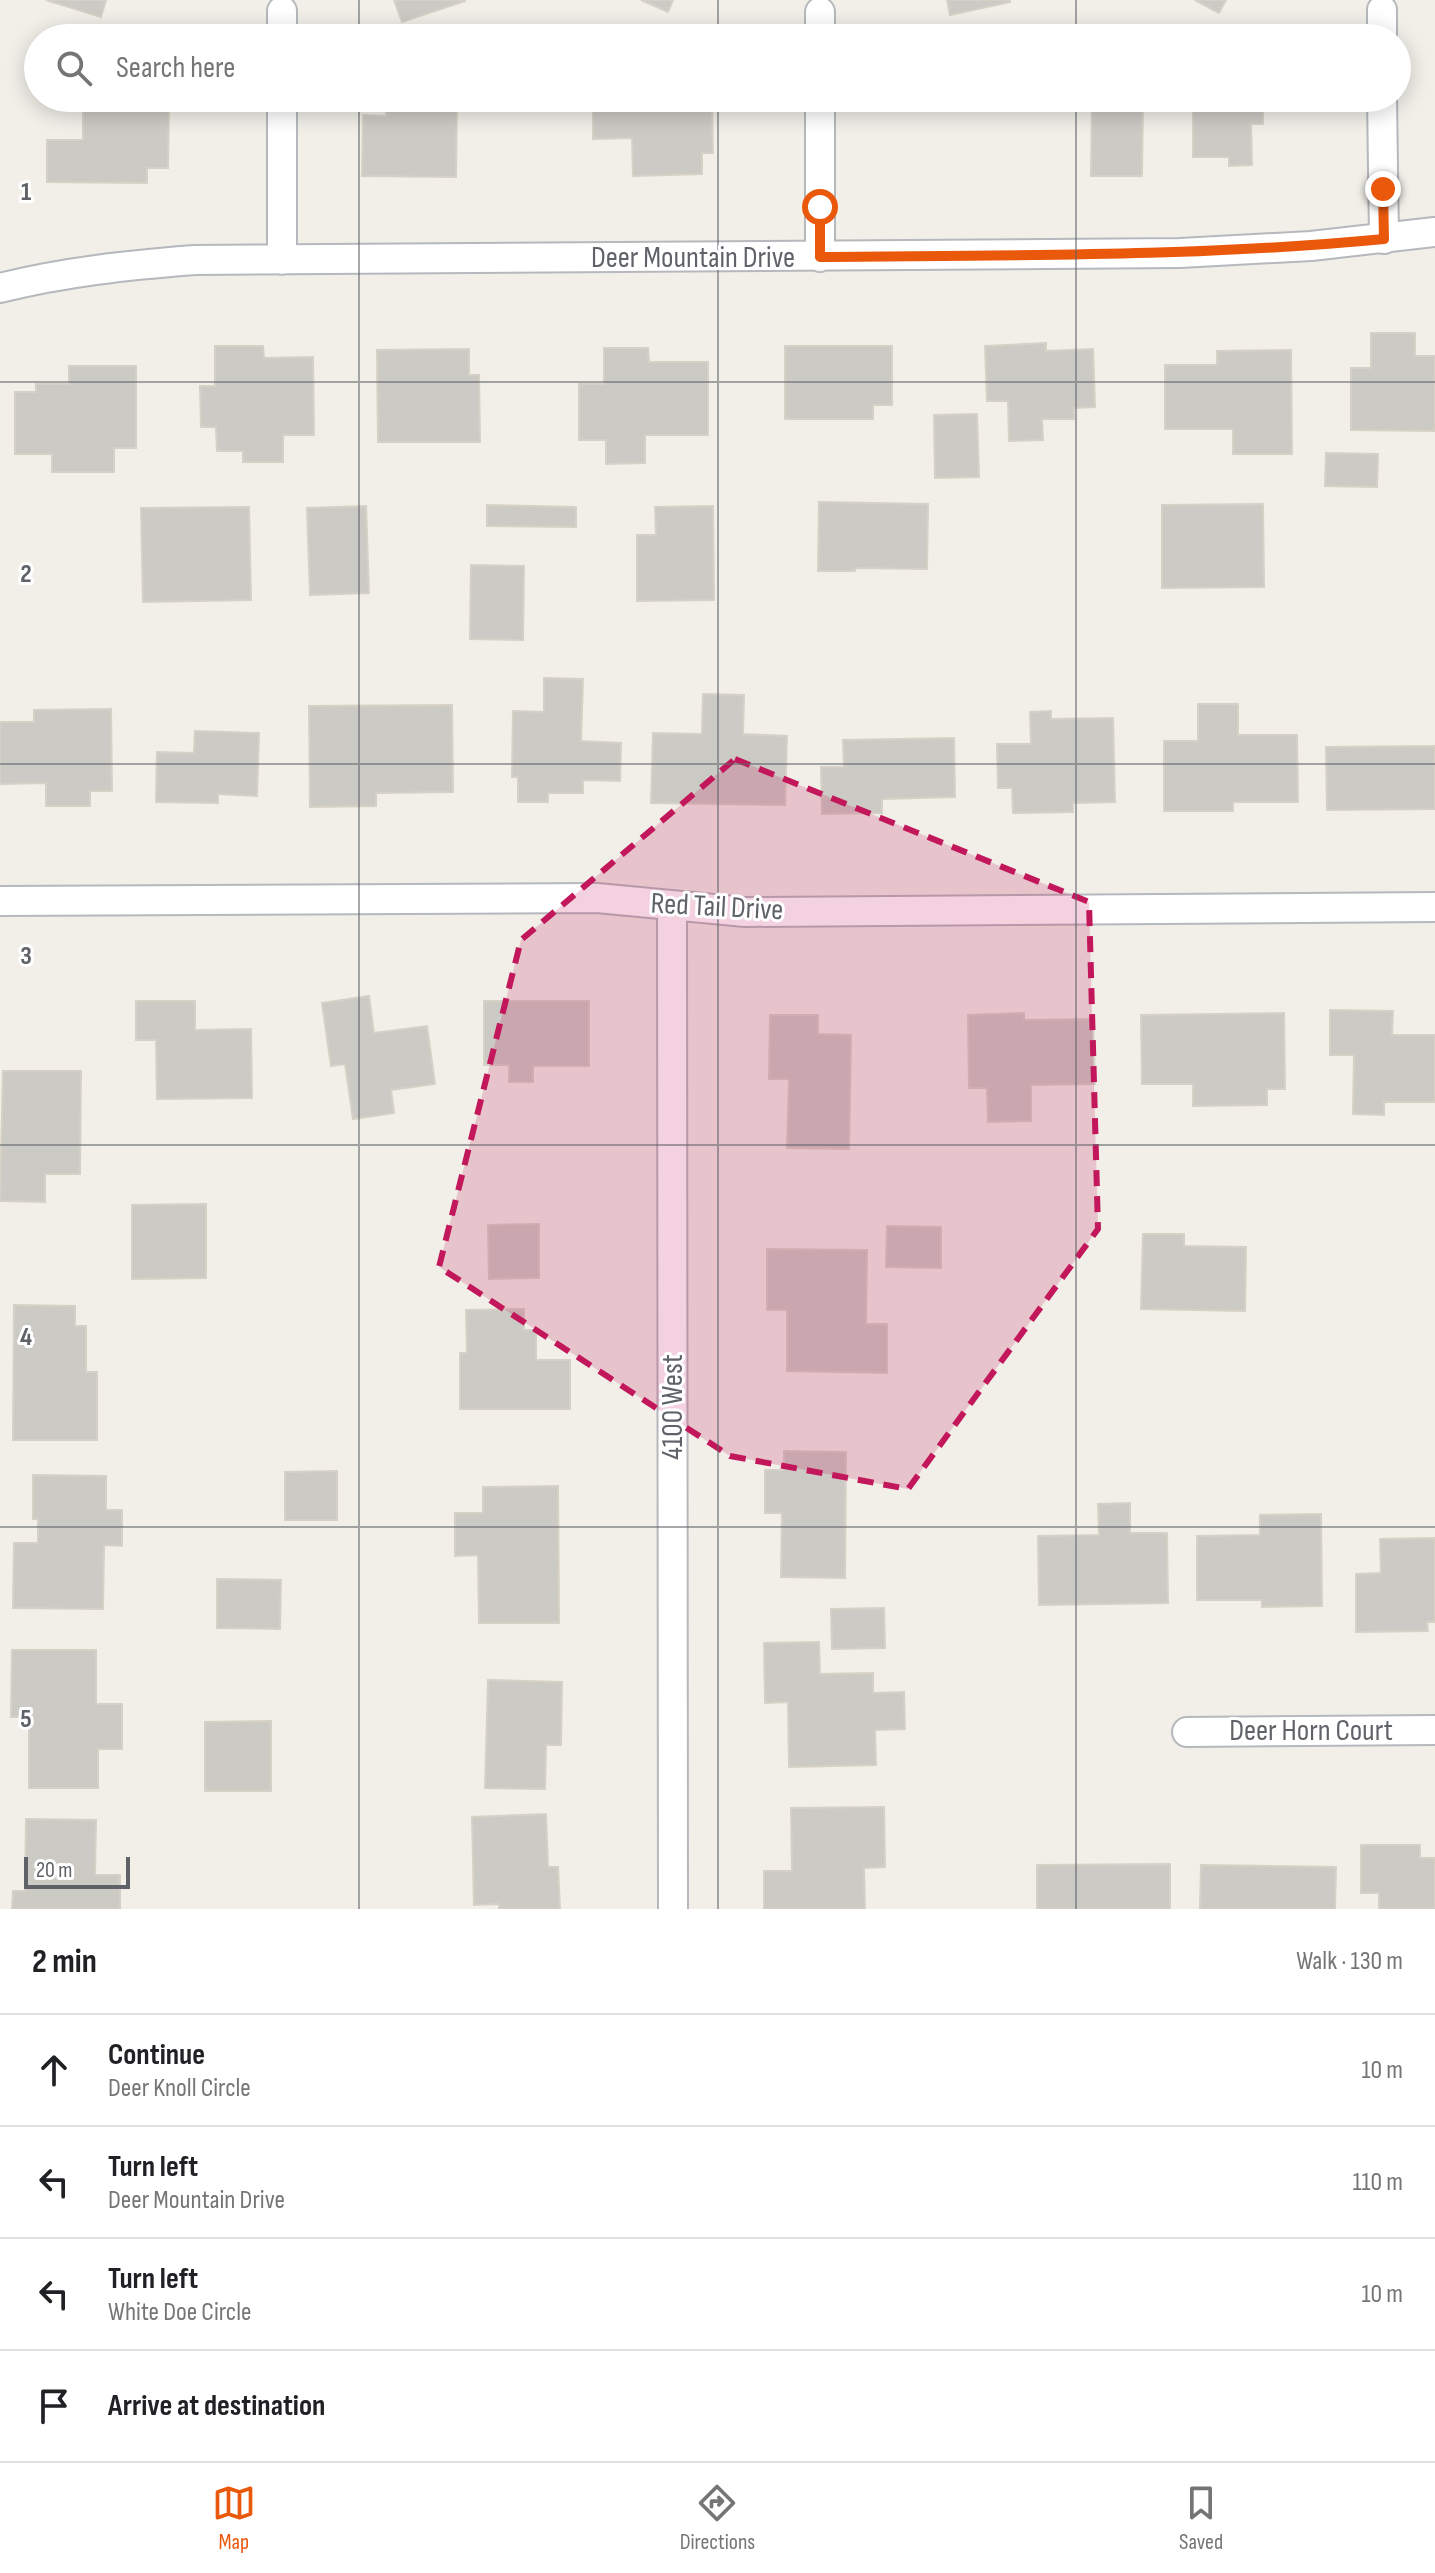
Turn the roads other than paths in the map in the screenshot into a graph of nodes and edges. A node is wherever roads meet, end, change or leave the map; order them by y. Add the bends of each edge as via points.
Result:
1 (282, 112) edge
2 (820, 112) edge
3 (1382, 112) edge
4 (1435, 232) edge
5 (1384, 239) junction
6 (820, 257) junction
7 (282, 260) junction
8 (0, 288) edge
9 (0, 901) edge
10 (672, 906) junction
11 (1435, 907) edge
12 (1435, 1730) edge
13 (1187, 1732) dead end
14 (673, 1909) edge

1 - 7 street
2 - 6 street
3 - 5 street
4 - 5 street, Deer Mountain Drive
5 - 6 street, Deer Mountain Drive via 1180,253
6 - 7 street, Deer Mountain Drive
7 - 8 street, Deer Mountain Drive via 118,266
9 - 10 street, Red Tail Drive via 597,898
10 - 11 street, Red Tail Drive via 745,912
10 - 14 street, 4100 West
12 - 13 street, Deer Horn Court

